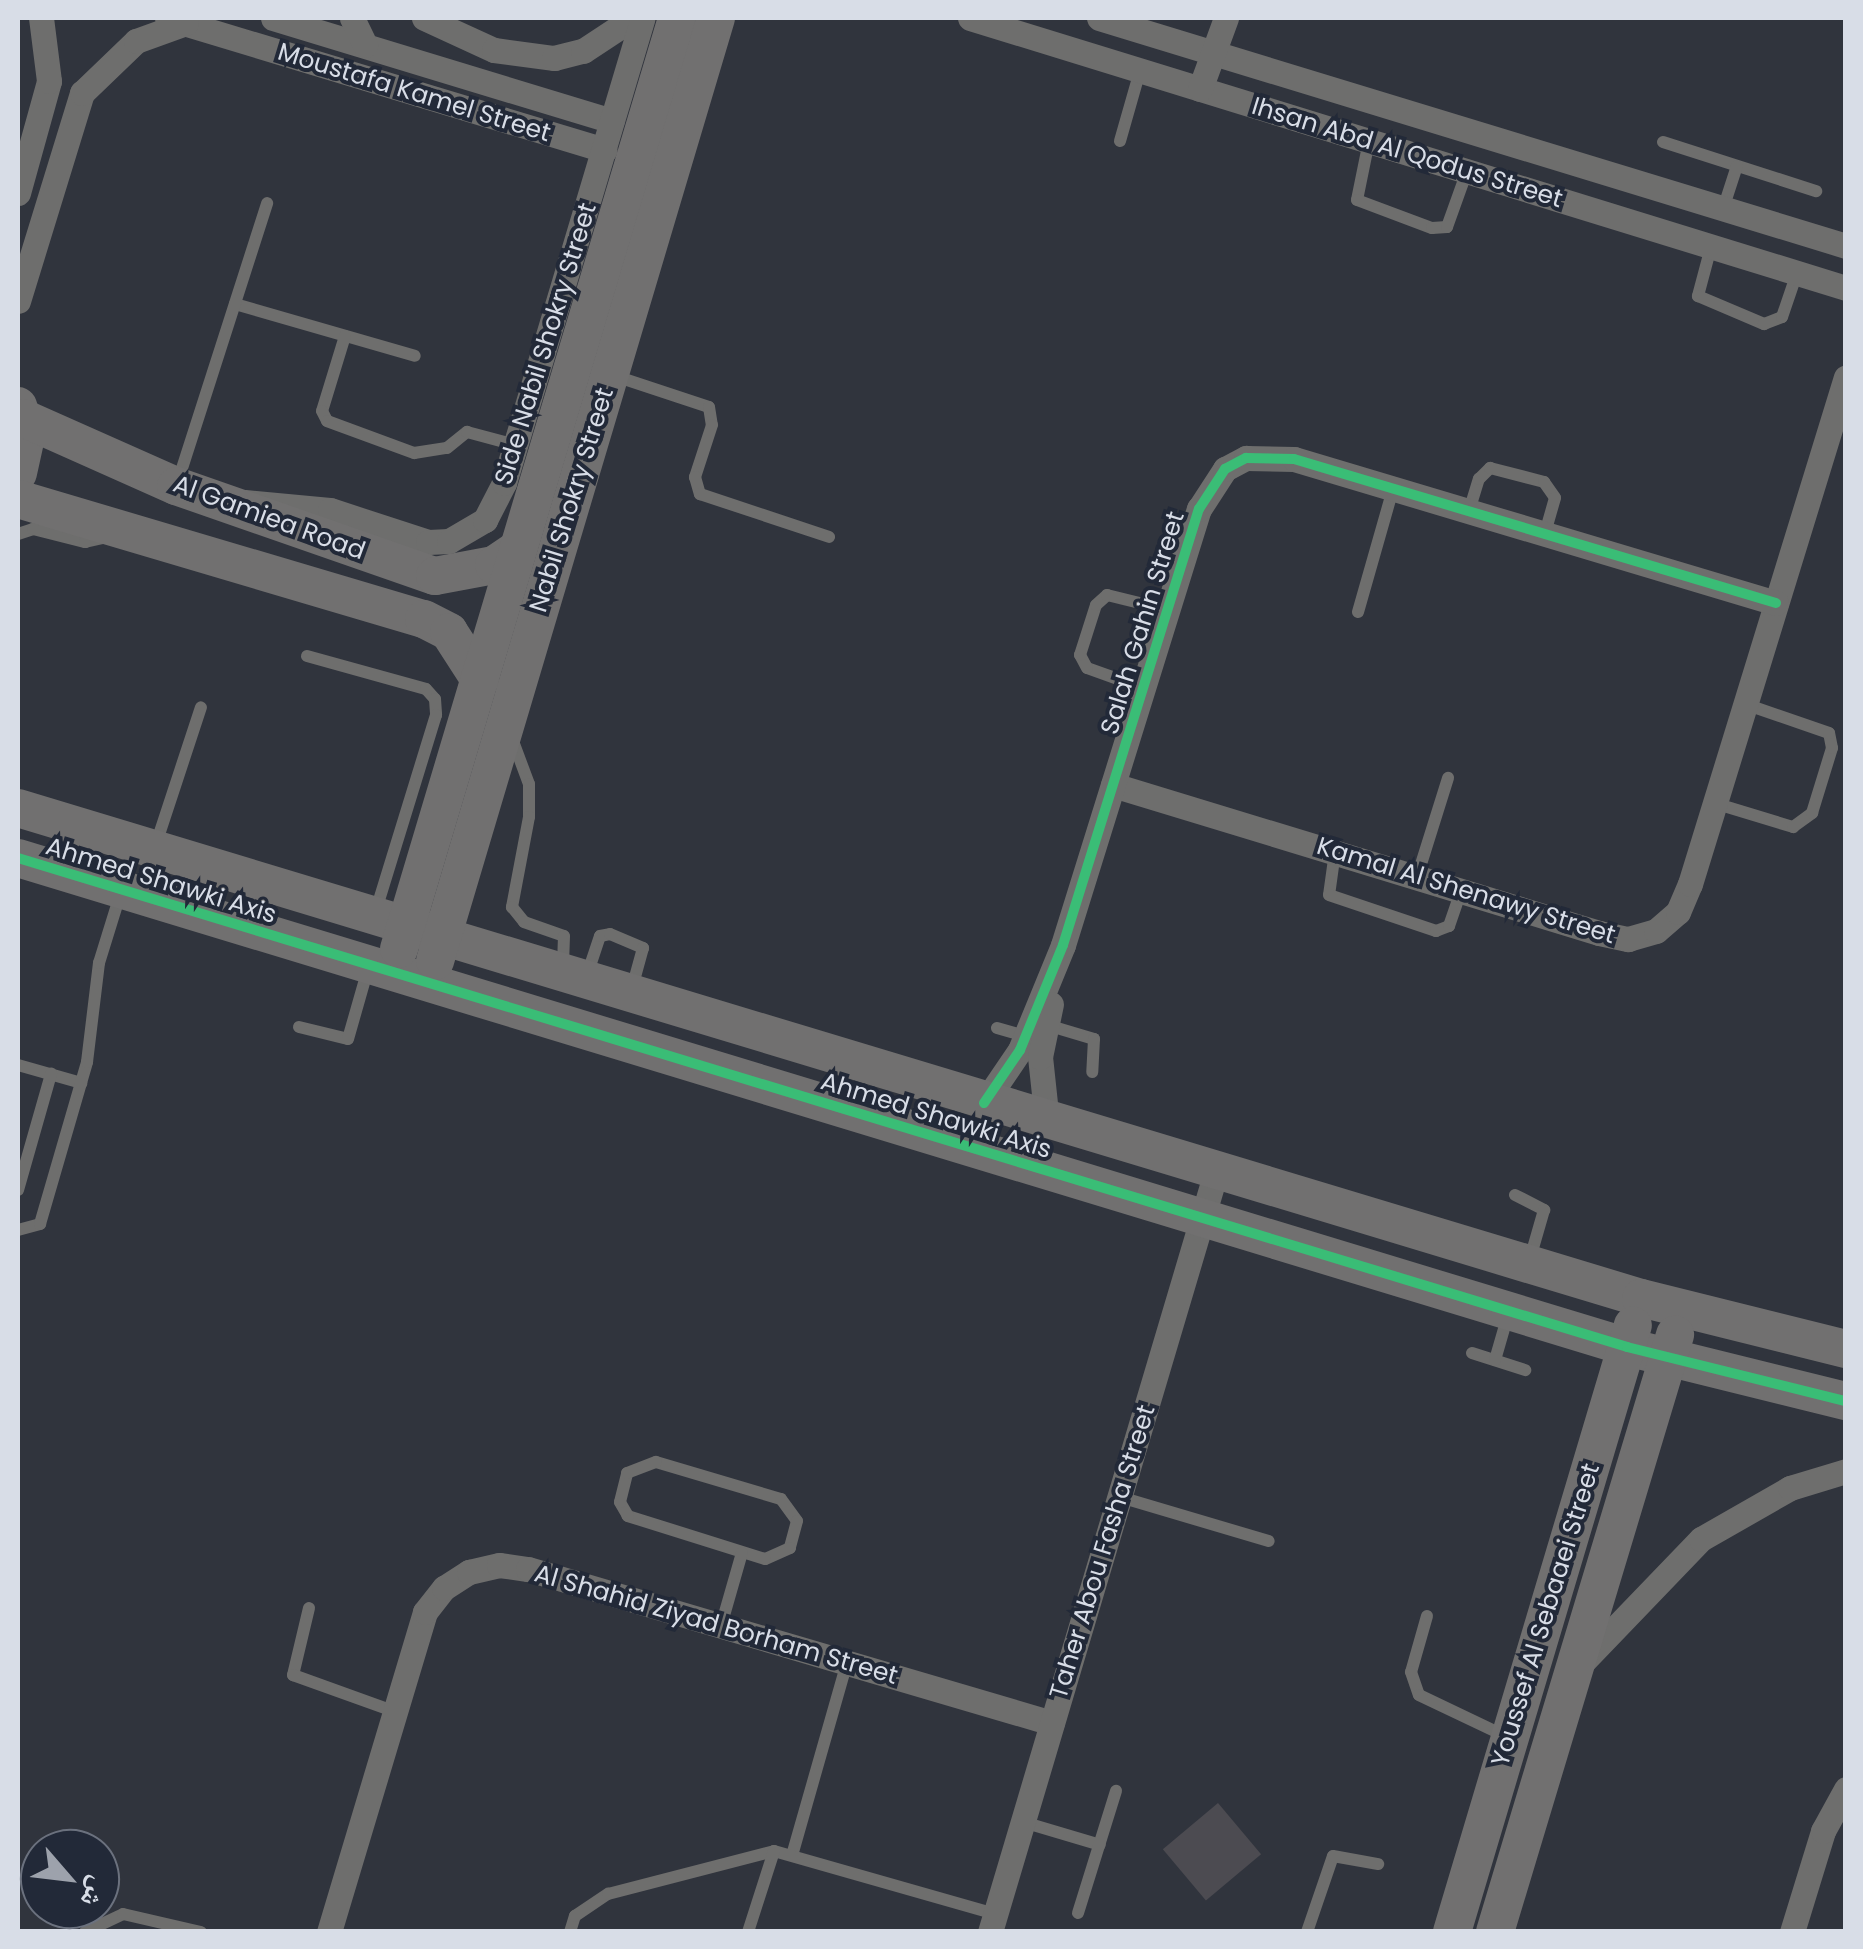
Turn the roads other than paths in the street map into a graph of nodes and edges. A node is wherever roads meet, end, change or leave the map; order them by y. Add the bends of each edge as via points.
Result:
1 (41, 18) edge
2 (274, 18) edge
3 (352, 18) edge
4 (424, 18) edge
5 (633, 18) edge
6 (643, 18) edge
7 (677, 18) edge
8 (716, 18) edge
9 (970, 18) edge
10 (1098, 18) edge
11 (1192, 18) edge
12 (1226, 18) edge
13 (176, 20) edge
14 (1183, 43) junction
15 (365, 46) junction
16 (1213, 53) junction
17 (50, 59) junction
18 (1140, 70) junction
19 (96, 74) junction
20 (462, 75) junction
21 (1169, 79) junction
22 (1200, 89) junction
23 (452, 104) junction
24 (612, 121) junction
25 (1120, 141) dead end
26 (1370, 141) junction
27 (1663, 142) dead end
28 (604, 150) junction
29 (1737, 166) junction
30 (1467, 171) junction
31 (1816, 190) dead end
32 (18, 193) edge
33 (267, 203) dead end
34 (1723, 209) junction
35 (1846, 246) edge
36 (1711, 247) junction
37 (1797, 273) junction
38 (583, 276) junction
39 (1846, 288) edge
40 (18, 301) edge
41 (235, 304) junction
42 (345, 336) junction
43 (415, 356) dead end
44 (610, 374) junction
45 (1846, 377) edge
46 (19, 404) edge
47 (516, 445) junction
48 (18, 473) edge
49 (176, 486) junction
50 (1394, 489) junction
51 (18, 499) edge
52 (224, 504) junction
53 (1469, 512) junction
54 (127, 527) junction
55 (18, 534) edge
56 (1545, 534) junction
57 (829, 536) dead end
58 (518, 550) junction
59 (434, 576) junction
60 (1776, 603) junction
61 (1168, 610) junction
62 (1358, 612) dead end
63 (424, 619) junction
64 (306, 656) dead end
65 (480, 680) junction
66 (1143, 688) junction
67 (1745, 704) junction
68 (200, 706) dead end
69 (505, 724) junction
70 (456, 758) junction
71 (492, 768) junction
72 (1448, 778) dead end
73 (1113, 784) junction
74 (1714, 803) junction
75 (18, 808) edge
76 (154, 850) junction
77 (1335, 852) junction
78 (18, 858) edge
79 (1417, 877) junction
80 (121, 890) junction
81 (1461, 891) junction
82 (390, 922) junction
83 (442, 938) junction
84 (381, 968) junction
85 (573, 978) junction
86 (428, 983) junction
87 (630, 995) junction
88 (299, 1027) dead end
89 (997, 1028) dead end
90 (1036, 1030) junction
91 (18, 1064) edge
92 (1092, 1072) dead end
93 (50, 1074) junction
94 (81, 1083) junction
95 (984, 1103) junction
96 (1046, 1122) junction
97 (1216, 1172) junction
98 (18, 1190) edge
99 (1515, 1195) dead end
100 (1203, 1218) junction
101 (18, 1230) edge
102 (1528, 1265) junction
103 (1641, 1298) junction
104 (1682, 1310) junction
105 (1510, 1311) junction
106 (1627, 1347) junction
107 (1846, 1348) edge
108 (1472, 1353) dead end
109 (1668, 1358) junction
110 (1495, 1360) junction
111 (1525, 1370) dead end
112 (1846, 1401) edge
113 (1846, 1472) edge
114 (1120, 1497) junction
115 (1269, 1542) dead end
116 (742, 1553) junction
117 (309, 1608) dead end
118 (1427, 1616) dead end
119 (721, 1626) junction
120 (847, 1663) junction
121 (1574, 1672) junction
122 (396, 1712) junction
123 (1052, 1723) junction
124 (1510, 1738) junction
125 (1846, 1789) edge
126 (1116, 1791) dead end
127 (1022, 1822) junction
128 (1100, 1845) junction
129 (774, 1851) junction
130 (792, 1852) junction
131 (1378, 1864) dead end
132 (1078, 1913) dead end
133 (992, 1923) edge
134 (85, 1932) edge
135 (202, 1932) edge
136 (329, 1932) edge
137 (570, 1932) edge
138 (748, 1932) edge
139 (1307, 1932) edge
140 (1452, 1932) edge
141 (1495, 1932) edge
142 (1792, 1932) edge

1 - 17 street
2 - 15 street, Moustafa Kamel Street
3 - 15 street
4 - 5 street via 494,50 554,58 583,52
6 - 24 street, Side Nabil Shokry Street
7 - 38 street, Nabil Shokry Street
8 - 44 street, Nabil Shokry Street
9 - 18 street, Ihsan Abd Al Qodus Street
10 - 14 street, Ihsan Abd Al Qodus Street
11 - 14 street
12 - 16 street
13 - 19 street via 136,40
13 - 23 street, Moustafa Kamel Street
14 - 16 street, Ihsan Abd Al Qodus Street
14 - 21 street
15 - 20 street, Moustafa Kamel Street
16 - 22 street
16 - 34 street, Ihsan Abd Al Qodus Street
17 - 19 street
17 - 32 street
18 - 21 street, Ihsan Abd Al Qodus Street
18 - 25 lane
19 - 40 street via 82,92
20 - 23 street
20 - 24 street, Moustafa Kamel Street
21 - 22 street, Ihsan Abd Al Qodus Street
22 - 26 street, Ihsan Abd Al Qodus Street
23 - 28 street, Moustafa Kamel Street
24 - 28 street, Side Nabil Shokry Street
26 - 30 street, Ihsan Abd Al Qodus Street
26 - 30 lane via 1357,200 1432,228 1446,227
27 - 29 lane
28 - 38 street, Side Nabil Shokry Street
29 - 31 lane
29 - 34 lane
30 - 36 street, Ihsan Abd Al Qodus Street
33 - 41 lane
34 - 35 street, Ihsan Abd Al Qodus Street
36 - 37 street, Ihsan Abd Al Qodus Street
36 - 37 lane via 1698,296 1764,324 1782,317
37 - 39 street, Ihsan Abd Al Qodus Street
38 - 47 street, Side Nabil Shokry Street
38 - 58 street, Nabil Shokry Street
41 - 42 lane
41 - 49 lane
42 - 43 lane
42 - 47 lane via 322,412 326,421 414,453 446,448 467,432
44 - 57 lane via 709,407 712,425 695,477 700,494
44 - 69 street, Nabil Shokry Street
45 - 60 street, Kamal Al Shenawy Street
46 - 48 street via 27,448
46 - 49 street, Al Gamiea Road
47 - 52 street, Side Nabil Shokry Street via 498,503 486,520 449,541 407,538 309,505
49 - 52 street, Al Gamiea Road
50 - 53 street, Salah Gahin Street
50 - 61 street, Salah Gahin Street via 1270,454 1236,463 1208,486
50 - 62 lane
51 - 54 street, Al Gamiea Road
52 - 59 street, Al Gamiea Road
53 - 56 street, Salah Gahin Street
53 - 56 lane via 1483,472 1498,468 1551,485 1556,498
54 - 55 lane via 85,542 33,529
54 - 63 street, Al Gamiea Road
56 - 60 street, Salah Gahin Street
58 - 59 street, Al Gamiea Road via 494,565
58 - 65 street, Nabil Shokry Street
59 - 63 street via 439,603
60 - 67 street, Kamal Al Shenawy Street
61 - 66 street, Salah Gahin Street
61 - 66 lane via 1108,594 1096,604 1085,638 1080,656 1086,668
63 - 65 street, Al Gamiea Road via 459,643
64 - 82 lane via 426,689 437,707
65 - 70 street, Nabil Shokry Street
66 - 73 street, Salah Gahin Street
67 - 74 street, Kamal Al Shenawy Street
67 - 74 lane via 1829,733 1832,748 1812,814 1793,827
68 - 76 lane
69 - 71 street, Nabil Shokry Street
69 - 85 lane via 528,784 512,907 524,922 564,936
70 - 71 street
70 - 82 street, Nabil Shokry Street
71 - 83 street, Nabil Shokry Street
72 - 79 lane
73 - 77 street, Kamal Al Shenawy Street
73 - 90 street, Salah Gahin Street
74 - 81 street, Kamal Al Shenawy Street via 1678,912 1656,931 1628,939 1598,933
75 - 76 street, Ahmed Shawki Axis
76 - 82 street, Ahmed Shawki Axis
77 - 79 street, Kamal Al Shenawy Street
77 - 81 lane via 1329,895 1436,930 1449,926
78 - 80 street, Ahmed Shawki Axis
79 - 81 street, Kamal Al Shenawy Street
80 - 84 street, Ahmed Shawki Axis
80 - 94 lane via 99,962
82 - 83 street, Ahmed Shawki Axis
82 - 84 street, Nabil Shokry Street
83 - 85 street, Ahmed Shawki Axis
83 - 86 street, Nabil Shokry Street
84 - 86 street, Ahmed Shawki Axis
84 - 88 lane via 348,1038
85 - 87 street, Ahmed Shawki Axis
85 - 87 lane via 600,936 635,942 642,954
86 - 100 street, Ahmed Shawki Axis
87 - 95 street, Ahmed Shawki Axis
89 - 90 lane
90 - 92 lane via 1094,1039
90 - 95 street, Salah Gahin Street
90 - 96 street, Salah Gahin Street
91 - 93 lane
93 - 94 lane
93 - 98 lane
94 - 101 lane via 40,1224
95 - 96 street, Ahmed Shawki Axis
96 - 97 street, Ahmed Shawki Axis
97 - 100 street, Taher Abou Fasha Street
97 - 102 street, Ahmed Shawki Axis
99 - 102 lane via 1544,1210
100 - 105 street, Ahmed Shawki Axis
100 - 114 street, Taher Abou Fasha Street
102 - 103 street, Ahmed Shawki Axis
103 - 104 street, Ahmed Shawki Axis
103 - 106 street, Youssef Al Sebaaei Street
104 - 107 street, Ahmed Shawki Axis
104 - 109 street, Youssef Al Sebaaei Street
105 - 106 street, Ahmed Shawki Axis
105 - 110 lane
106 - 109 street, Ahmed Shawki Axis
106 - 124 street, Youssef Al Sebaaei Street
108 - 110 lane
109 - 112 street, Ahmed Shawki Axis
109 - 121 street, Youssef Al Sebaaei Street
110 - 111 lane
113 - 121 street via 1790,1488 1701,1539
114 - 115 lane
114 - 123 street, Taher Abou Fasha Street
116 - 116 lane via 628,1516 620,1502 627,1473 656,1462 781,1499 792,1508 797,1536 790,1548 765,1559
116 - 119 lane
117 - 122 lane via 292,1660 298,1680
118 - 124 lane via 1411,1672 1419,1695
119 - 120 street, Al Shahid Ziyad Borham Street
119 - 122 street, Al Shahid Ziyad Borham Street via 528,1570 498,1565 469,1572 425,1612
120 - 123 street, Al Shahid Ziyad Borham Street
120 - 130 lane
121 - 141 street, Youssef Al Sebaaei Street
122 - 136 street, Al Shahid Ziyad Borham Street
123 - 127 street, Taher Abou Fasha Street
124 - 140 street, Youssef Al Sebaaei Street
125 - 142 street via 1824,1831
126 - 128 lane
127 - 128 lane
127 - 133 street, Taher Abou Fasha Street
128 - 132 lane
129 - 130 lane
129 - 137 lane via 608,1894 575,1916
129 - 138 lane
130 - 133 lane
131 - 139 lane via 1333,1856
134 - 135 lane via 123,1914

